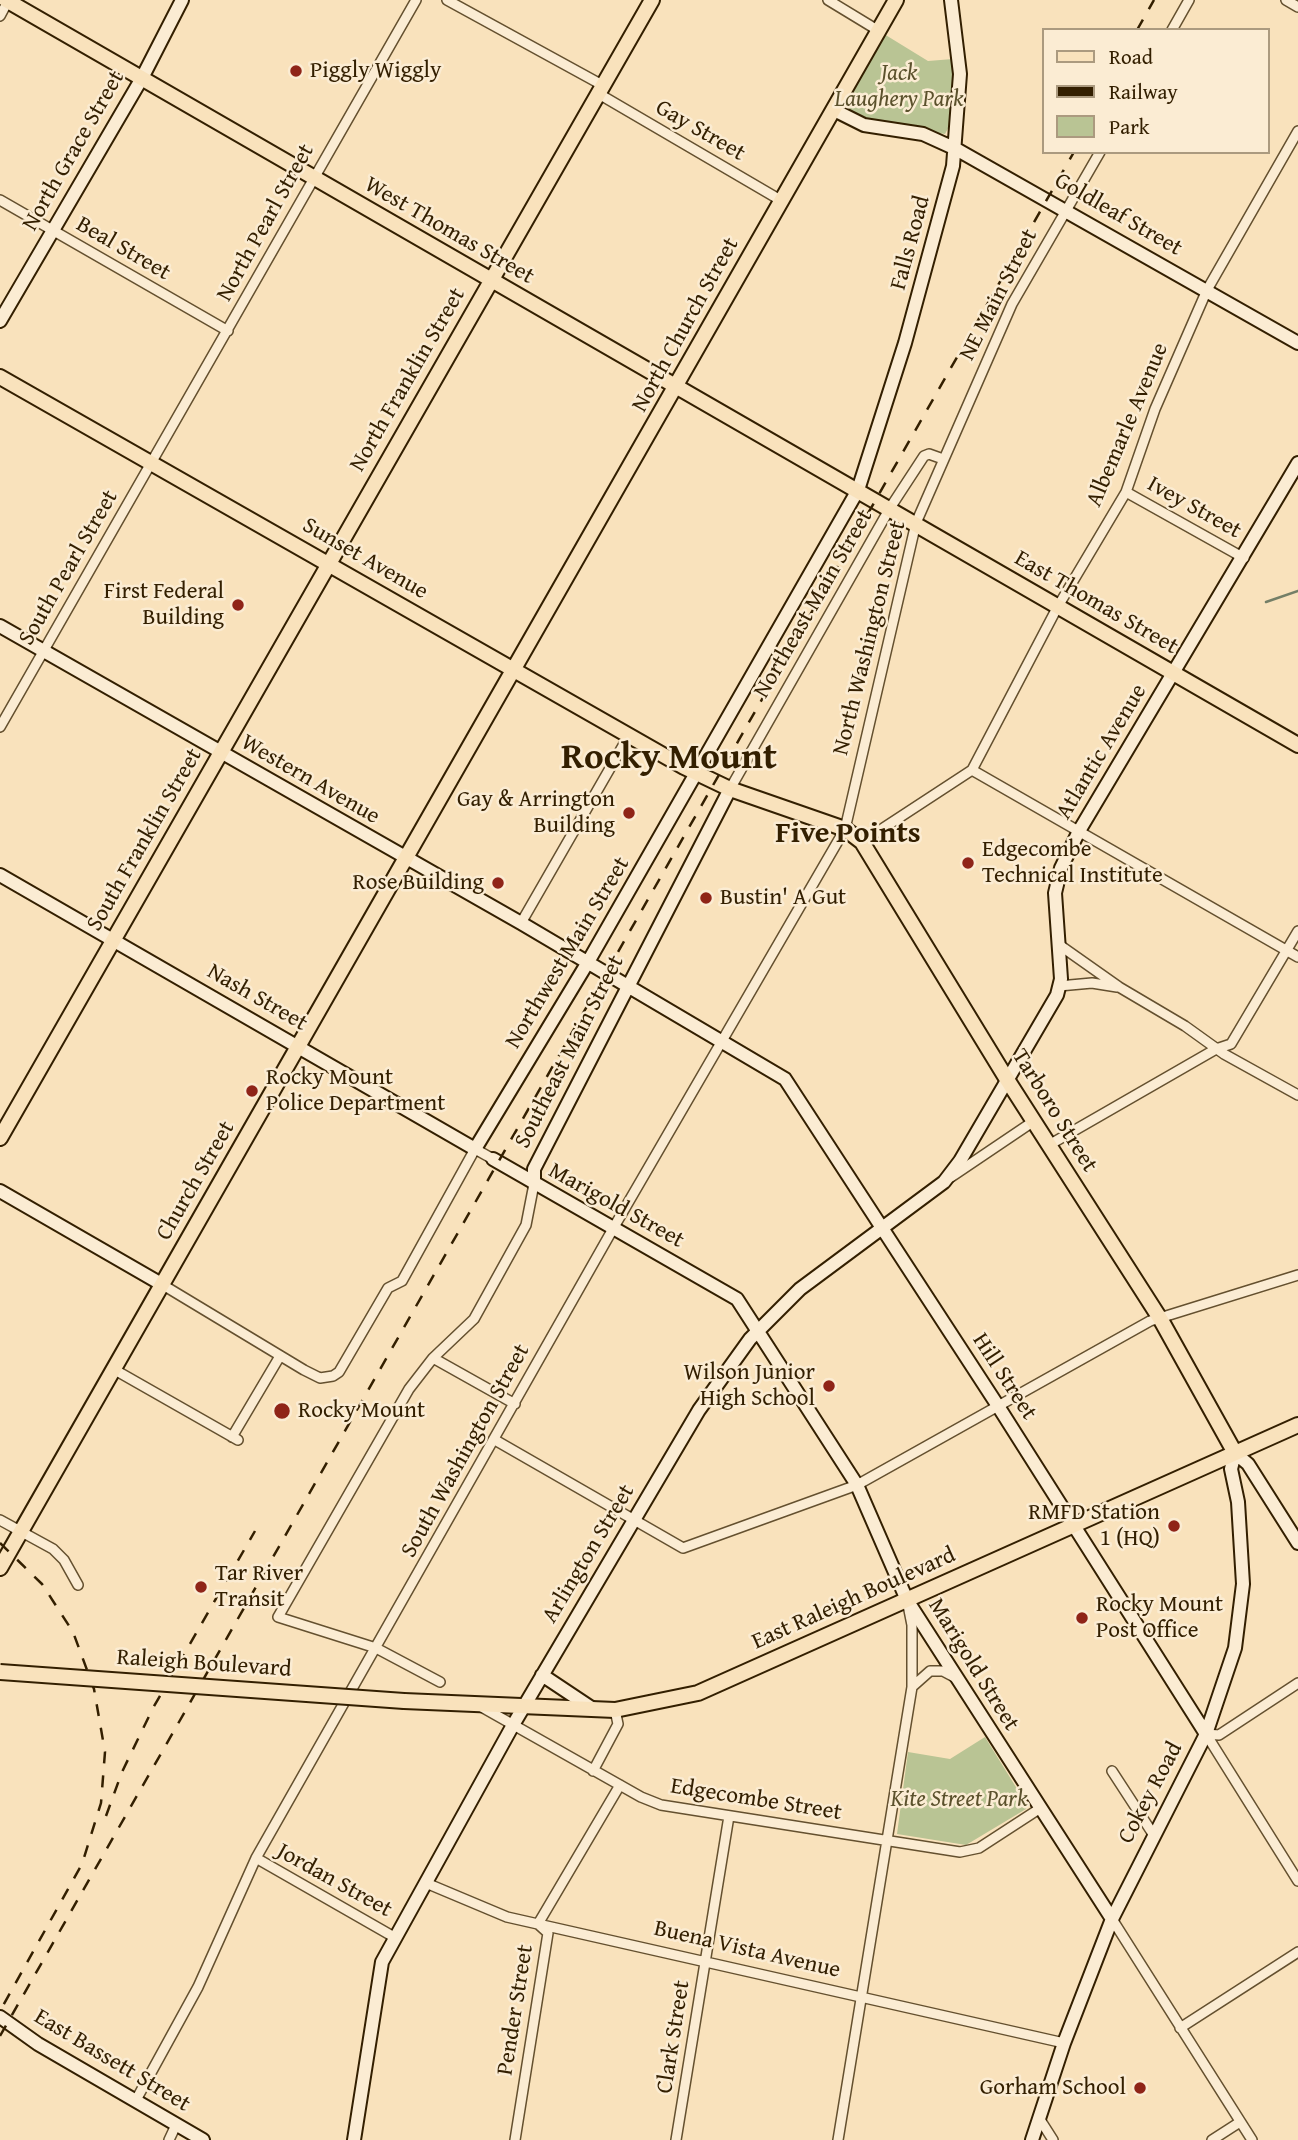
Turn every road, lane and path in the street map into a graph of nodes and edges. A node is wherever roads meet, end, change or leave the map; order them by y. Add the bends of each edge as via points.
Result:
1 (182, 0) edge
2 (416, 0) edge
3 (447, 0) edge
4 (652, 0) edge
5 (828, 0) edge
6 (896, 0) edge
7 (951, 0) edge
8 (1189, 0) edge
9 (1286, 0) edge
10 (7, 1) edge
11 (1298, 7) edge
12 (0, 16) edge
13 (1173, 28) edge
14 (879, 31) junction
15 (142, 78) junction
16 (601, 90) junction
17 (834, 110) junction
18 (1298, 131) edge
19 (956, 149) junction
20 (1099, 154) edge
21 (313, 178) junction
22 (0, 200) edge
23 (782, 201) junction
24 (1065, 211) junction
25 (52, 230) junction
26 (491, 281) junction
27 (1207, 290) junction
28 (0, 321) edge
29 (228, 331) junction
30 (1298, 343) edge
31 (0, 377) edge
32 (677, 389) junction
33 (943, 459) junction
34 (1298, 463) edge
35 (150, 465) junction
36 (858, 490) junction
37 (1126, 492) junction
38 (872, 498) joint
39 (890, 508) junction
40 (916, 523) junction
41 (1244, 558) junction
42 (330, 564) junction
43 (1057, 608) junction
44 (0, 626) edge
45 (43, 651) junction
46 (513, 671) junction
47 (1173, 674) junction
48 (0, 727) edge
49 (628, 737) junction
50 (1298, 745) edge
51 (221, 754) junction
52 (972, 770) junction
53 (703, 776) junction
54 (730, 789) junction
55 (845, 829) junction
56 (1079, 831) junction
57 (862, 842) junction
58 (408, 858) junction
59 (0, 875) edge
60 (521, 923) junction
61 (1298, 931) edge
62 (114, 940) junction
63 (1058, 944) junction
64 (1287, 951) junction
65 (1298, 957) edge
66 (588, 962) junction
67 (601, 970) joint
68 (626, 986) junction
69 (1059, 986) junction
70 (1119, 988) junction
71 (723, 1041) junction
72 (299, 1046) junction
73 (1216, 1049) junction
74 (1008, 1081) junction
75 (1298, 1095) edge
76 (1034, 1121) junction
77 (0, 1138) edge
78 (1049, 1145) junction
79 (475, 1149) junction
80 (493, 1159) joint
81 (944, 1182) junction
82 (534, 1184) junction
83 (0, 1191) edge
84 (614, 1227) junction
85 (882, 1229) junction
86 (1298, 1275) edge
87 (163, 1285) junction
88 (1161, 1320) junction
89 (758, 1329) junction
90 (279, 1356) junction
91 (433, 1358) junction
92 (116, 1370) junction
93 (515, 1404) junction
94 (998, 1406) junction
95 (1298, 1425) edge
96 (495, 1440) junction
97 (1235, 1453) junction
98 (857, 1485) junction
99 (0, 1520) edge
100 (634, 1521) junction
101 (1074, 1526) junction
102 (21, 1532) junction
103 (1298, 1543) edge
104 (0, 1568) edge
105 (78, 1585) dead end
106 (907, 1600) junction
107 (376, 1648) junction
108 (0, 1672) edge
109 (542, 1675) junction
110 (958, 1679) junction
111 (440, 1682) dead end
112 (1298, 1683) edge
113 (912, 1687) junction
114 (404, 1702) joint
115 (479, 1706) junction
116 (523, 1708) junction
117 (594, 1709) junction
118 (615, 1710) junction
119 (513, 1725) junction
120 (1206, 1734) junction
121 (593, 1771) junction
122 (1112, 1772) dead end
123 (620, 1785) junction
124 (1039, 1810) junction
125 (729, 1816) junction
126 (1153, 1833) junction
127 (886, 1840) junction
128 (256, 1858) junction
129 (1298, 1881) edge
130 (426, 1883) junction
131 (1112, 1919) junction
132 (538, 1924) junction
133 (394, 1937) junction
134 (1298, 1952) edge
135 (706, 1961) junction
136 (861, 1996) junction
137 (0, 2017) edge
138 (1180, 2028) junction
139 (1064, 2043) junction
140 (136, 2101) junction
141 (1039, 2118) junction
142 (1240, 2122) junction
143 (176, 2125) junction
144 (169, 2140) edge
145 (203, 2140) edge
146 (354, 2140) edge
147 (515, 2140) edge
148 (676, 2140) edge
149 (838, 2140) edge
150 (1032, 2140) edge
151 (1053, 2140) edge
152 (1212, 2140) edge
153 (1252, 2140) edge

1 - 15 street, North Grace Street
2 - 21 street, North Pearl Street
3 - 16 street, Gay Street
4 - 16 main road, North Franklin Street
5 - 14 street
6 - 14 main road, North Church Street
7 - 19 street, Falls Road via 960,74
8 - 13 street
9 - 11 street
10 - 12 street
10 - 15 main road, West Thomas Street
14 - 17 main road, North Church Street
15 - 21 main road, West Thomas Street
15 - 25 street, North Grace Street
16 - 23 street, Gay Street
16 - 26 main road, North Franklin Street
17 - 19 street, Goldleaf Street via 864,125 923,134
17 - 23 main road, North Church Street
18 - 27 street, Albemarle Avenue
19 - 24 street, Goldleaf Street
19 - 36 street, Falls Road via 905,343
20 - 24 street, NE Main Street
21 - 26 main road, West Thomas Street
21 - 29 street, North Pearl Street
22 - 25 street, Beal Street
23 - 32 main road, North Church Street
24 - 27 street, Goldleaf Street
24 - 33 street, NE Main Street via 1012,304
25 - 28 street, North Grace Street
25 - 29 street, Beal Street
26 - 32 main road, West Thomas Street
26 - 42 main road, North Franklin Street
27 - 30 street, Goldleaf Street
27 - 37 street, Albemarle Avenue via 1155,409
29 - 35 street, North Pearl Street
31 - 35 main road, Sunset Avenue
32 - 36 main road, West Thomas Street
32 - 46 main road, North Church Street
33 - 39 street, Northeast Main Street via 924,456
33 - 40 street, North Washington Street
34 - 41 street, Atlantic Avenue
35 - 42 main road, Sunset Avenue
35 - 45 street, South Pearl Street
36 - 38 main road, West Thomas Street
36 - 53 street, Northwest Main Street
37 - 41 street, Ivey Street
37 - 43 street, Albemarle Avenue
38 - 39 main road, East Thomas Street
39 - 40 main road, East Thomas Street
39 - 54 street, Northeast Main Street
40 - 43 main road, East Thomas Street
40 - 55 street, North Washington Street
41 - 47 street, Atlantic Avenue
42 - 46 main road, Sunset Avenue
42 - 51 main road, South Franklin Street
43 - 47 main road, East Thomas Street
43 - 52 street, Albemarle Avenue
44 - 45 street, Western Avenue
45 - 48 street, South Pearl Street
45 - 51 street, Western Avenue
46 - 49 main road, Sunset Avenue
46 - 58 main road, Church Street
47 - 50 main road, East Thomas Street
47 - 56 street, Atlantic Avenue
49 - 53 main road, Sunset Avenue
49 - 60 street
51 - 58 street, Western Avenue
51 - 62 main road, South Franklin Street
52 - 56 street
52 - 57 street
53 - 54 main road, Tarboro Street
53 - 66 street, Northwest Main Street
54 - 55 main road, Tarboro Street
54 - 68 street, Southeast Main Street
55 - 57 main road, Tarboro Street
55 - 71 street, South Washington Street
56 - 63 street, Atlantic Avenue via 1055,893
56 - 64 street
57 - 74 main road, Tarboro Street
58 - 60 street, Western Avenue
58 - 72 main road, Church Street
59 - 62 street, Nash Street
60 - 66 street, Western Avenue
61 - 64 street
62 - 72 street, Nash Street
62 - 77 main road, South Franklin Street
63 - 69 street, Atlantic Avenue
63 - 70 street
64 - 65 street
64 - 73 street via 1231,1044
66 - 67 street, Western Avenue
66 - 79 street, Northwest Main Street
67 - 68 street, Hill Street
68 - 71 street, Hill Street
68 - 82 street, Southeast Main Street via 534,1169
69 - 70 street via 1092,983
69 - 74 street, Atlantic Avenue
70 - 73 street
71 - 84 street, South Washington Street
71 - 85 street, Hill Street via 785,1079
72 - 79 street, Nash Street
72 - 87 main road, Church Street
73 - 75 street
73 - 78 street
74 - 76 main road, Tarboro Street
74 - 81 street, Arlington Street
76 - 78 main road, Tarboro Street
76 - 81 street
78 - 88 main road, Tarboro Street
79 - 80 street, Nash Street
79 - 90 street, Northwest Main Street via 402,1281 388,1288 339,1372 320,1378
80 - 82 street, Marigold Street
81 - 85 street, Arlington Street
82 - 84 street, Marigold Street
82 - 91 street, Southeast Main Street via 526,1225 474,1319
83 - 87 street
84 - 89 street, Marigold Street via 737,1299
84 - 93 street, South Washington Street
85 - 89 street, Arlington Street via 800,1289
85 - 94 street, Hill Street
86 - 88 street
87 - 90 street, Northwest Main Street
87 - 92 main road, Church Street
88 - 94 street via 1150,1321
88 - 97 main road, Tarboro Street
89 - 98 street, Marigold Street
89 - 100 street, Arlington Street via 699,1410
90 - 92 street via 235,1438
91 - 93 street
91 - 107 street, Southeast Main Street via 409,1389 278,1617
92 - 102 main road, Church Street
93 - 96 street, South Washington Street
94 - 98 street
94 - 101 street, Hill Street
95 - 97 main road, East Raleigh Boulevard
96 - 100 street
96 - 107 street, South Washington Street
97 - 101 main road, East Raleigh Boulevard
97 - 103 street, Tarboro Street via 1248,1465
97 - 120 street, Cokey Road via 1231,1469 1238,1502 1243,1584 1240,1629
98 - 100 street via 683,1548
98 - 106 street, Marigold Street
99 - 102 street
100 - 109 street, Arlington Street
101 - 106 main road, East Raleigh Boulevard
101 - 120 street, Hill Street
102 - 104 main road, Church Street
102 - 105 street via 53,1549
106 - 110 street, Marigold Street
106 - 113 street via 912,1625
106 - 118 main road, East Raleigh Boulevard via 698,1693
107 - 111 street
107 - 128 street, South Washington Street
108 - 114 main road, Raleigh Boulevard, bridge
109 - 116 street, Arlington Street
109 - 117 street
110 - 113 street via 943,1671 930,1671
110 - 124 street, Marigold Street
112 - 120 street via 1219,1735
113 - 127 street
114 - 115 main road, East Raleigh Boulevard
115 - 116 main road, East Raleigh Boulevard
115 - 119 street, Edgecombe Street
116 - 117 main road, East Raleigh Boulevard
116 - 119 street, Arlington Street
117 - 118 main road, East Raleigh Boulevard
118 - 121 street via 618,1724
119 - 121 street, Edgecombe Street
119 - 130 street, Arlington Street
120 - 126 street, Cokey Road
120 - 129 street, Hill Street
121 - 123 street, Edgecombe Street
122 - 126 street
123 - 125 street, Edgecombe Street via 661,1805
123 - 132 street, Pender Street
124 - 127 street, Edgecombe Street via 970,1851
124 - 131 street, Marigold Street
125 - 127 street, Edgecombe Street
125 - 135 street, Clark Street
126 - 131 street, Cokey Road
127 - 136 street
128 - 133 street, Jordan Street
128 - 140 street, South Washington Street via 198,1987
130 - 132 street, Buena Vista Avenue via 486,1910
130 - 133 street, Arlington Street
131 - 138 street, Marigold Street
131 - 139 street, Cokey Road
132 - 135 street, Buena Vista Avenue
132 - 147 street, Pender Street via 548,1933
133 - 146 street, Arlington Street via 383,1962
134 - 138 street
135 - 136 street, Buena Vista Avenue
135 - 148 street, Clark Street
136 - 139 street, Buena Vista Avenue
136 - 149 street
137 - 140 street, East Bassett Street
138 - 142 street, Marigold Street
139 - 141 street, Cokey Road
140 - 143 street, East Bassett Street
141 - 150 street, Cokey Road
141 - 151 street
142 - 152 street
142 - 153 street, Marigold Street
143 - 144 street
143 - 145 street, East Bassett Street

